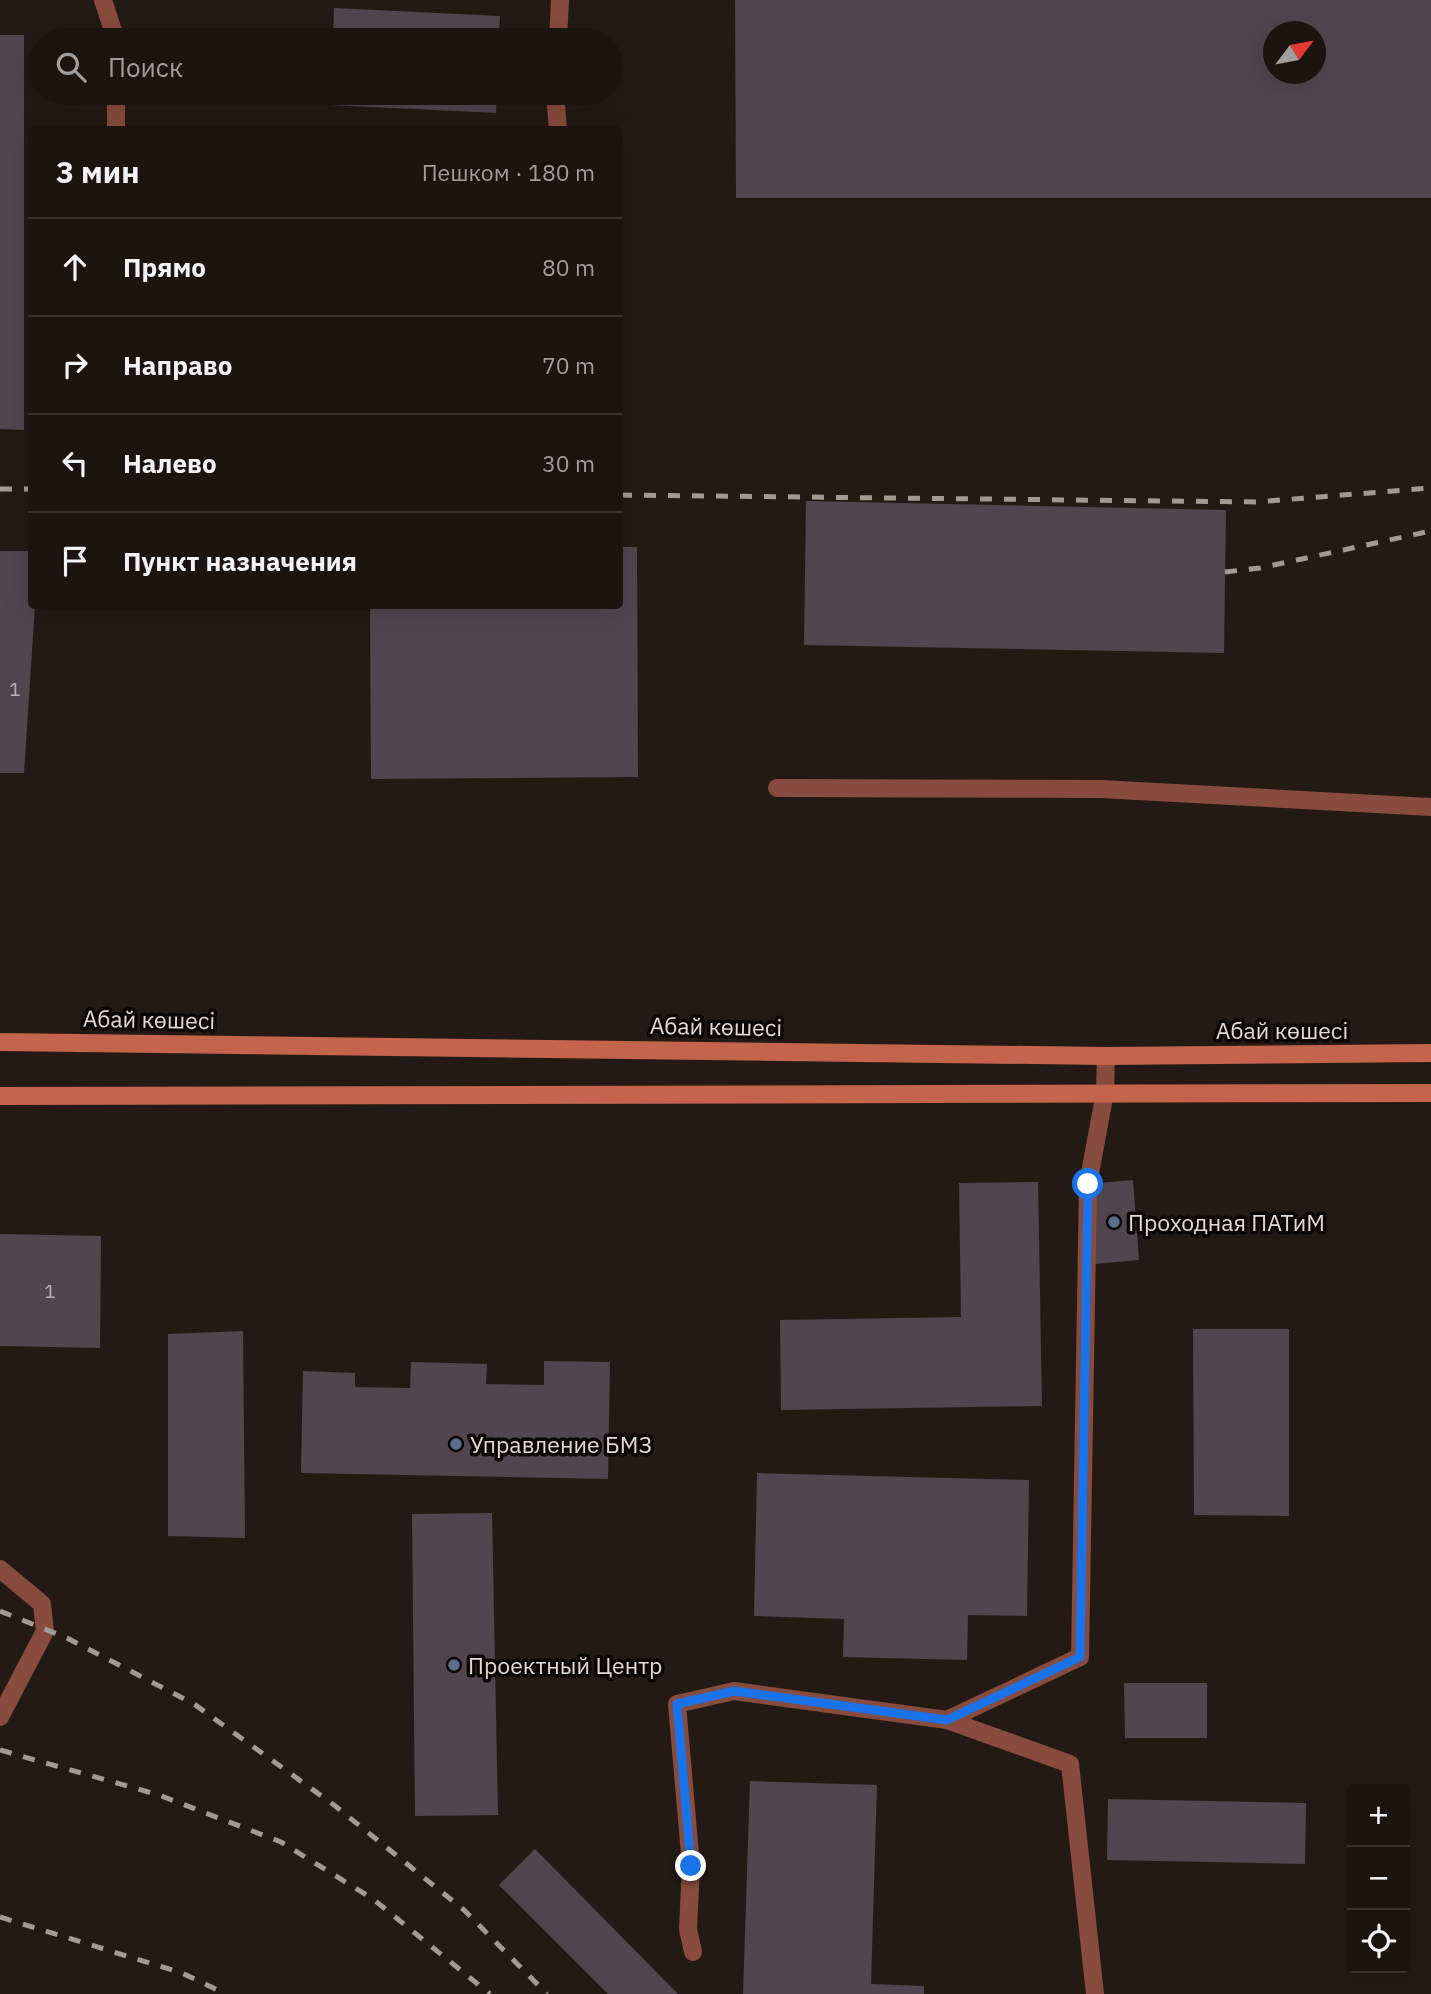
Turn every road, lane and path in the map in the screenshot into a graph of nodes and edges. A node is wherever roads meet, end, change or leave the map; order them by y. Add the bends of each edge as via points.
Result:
1 (103, 0) edge
2 (560, 0) edge
3 (112, 28) edge
4 (559, 28) edge
5 (116, 105) edge
6 (556, 105) edge
7 (116, 126) edge
8 (558, 126) edge
9 (777, 788) dead end
10 (1431, 807) edge
11 (0, 1042) edge
12 (1431, 1053) edge
13 (1106, 1056) junction
14 (1105, 1092) junction
15 (1431, 1093) edge
16 (0, 1096) edge
17 (0, 1569) edge
18 (0, 1717) edge
19 (947, 1720) junction
20 (693, 1952) dead end
21 (1095, 1994) edge

1 - 3 lane
2 - 4 lane
5 - 7 lane
6 - 8 lane
9 - 10 lane via 1101,789
11 - 13 street, Абай көшесі
12 - 13 street, Абай көшесі
13 - 14 lane
14 - 15 street
14 - 16 street
14 - 19 lane via 1088,1184 1080,1657
17 - 18 lane via 41,1604 45,1630
19 - 20 lane via 734,1691 677,1704 691,1866 688,1929
19 - 21 lane via 1070,1764

